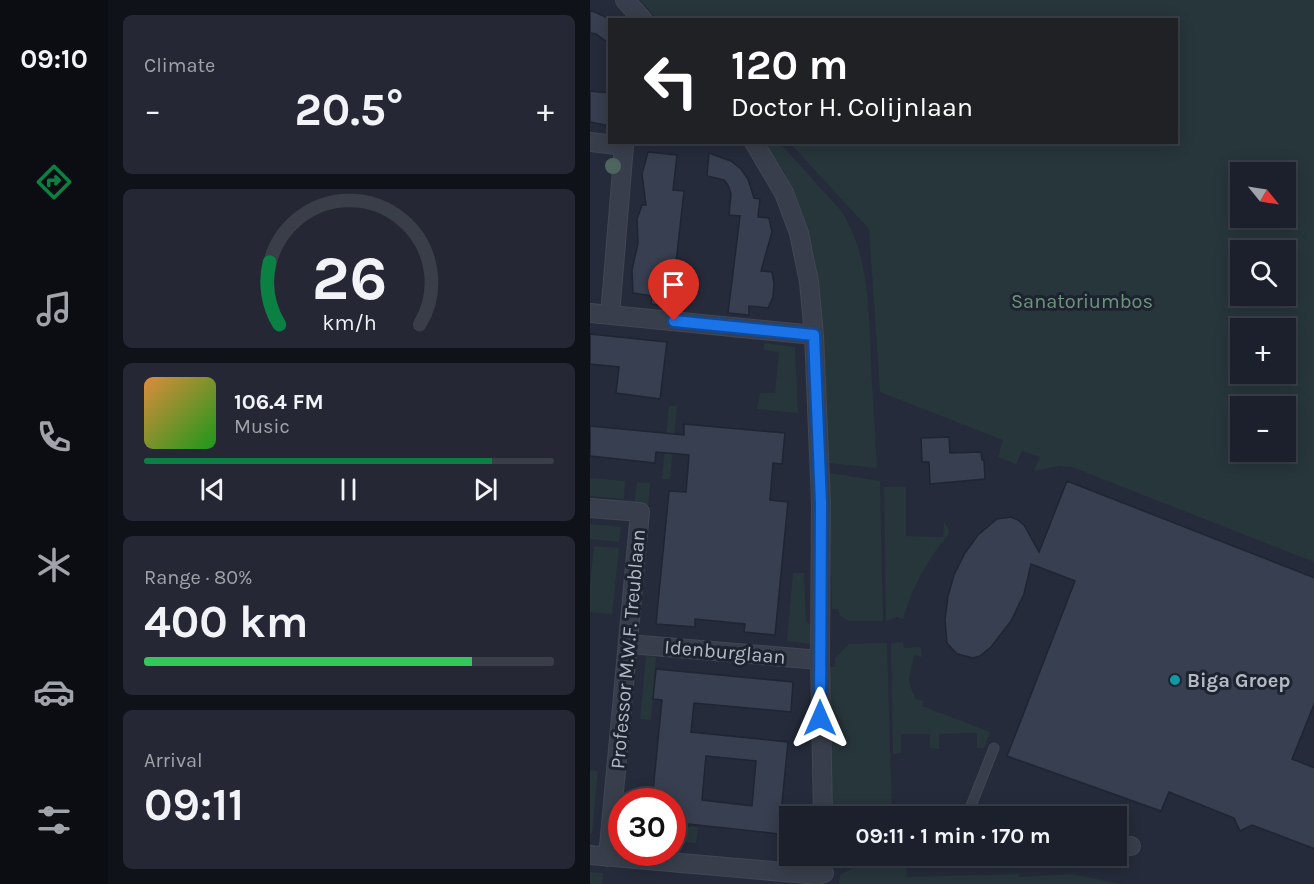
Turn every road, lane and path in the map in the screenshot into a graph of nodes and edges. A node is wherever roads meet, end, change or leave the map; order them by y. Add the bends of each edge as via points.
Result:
1 (625, 0) edge
2 (641, 18) edge
3 (590, 142) edge
4 (755, 144) edge
5 (590, 313) edge
6 (610, 315) junction
7 (814, 335) junction
8 (590, 508) edge
9 (629, 644) junction
10 (820, 660) junction
11 (994, 748) dead end
12 (615, 788) edge
13 (823, 806) edge
14 (971, 806) edge
15 (590, 855) edge
16 (608, 857) edge
17 (686, 864) edge
18 (824, 871) edge

1 - 2 street
3 - 6 street via 624,146
4 - 7 street via 784,193 799,233
5 - 6 street
6 - 7 street
7 - 10 street via 821,503
8 - 9 street, Professor M.W.F. Treublaan via 640,512
9 - 10 street, Idenburglaan
9 - 12 street, Professor M.W.F. Treublaan
10 - 13 street
11 - 14 lane
15 - 16 street
17 - 18 street via 818,875

